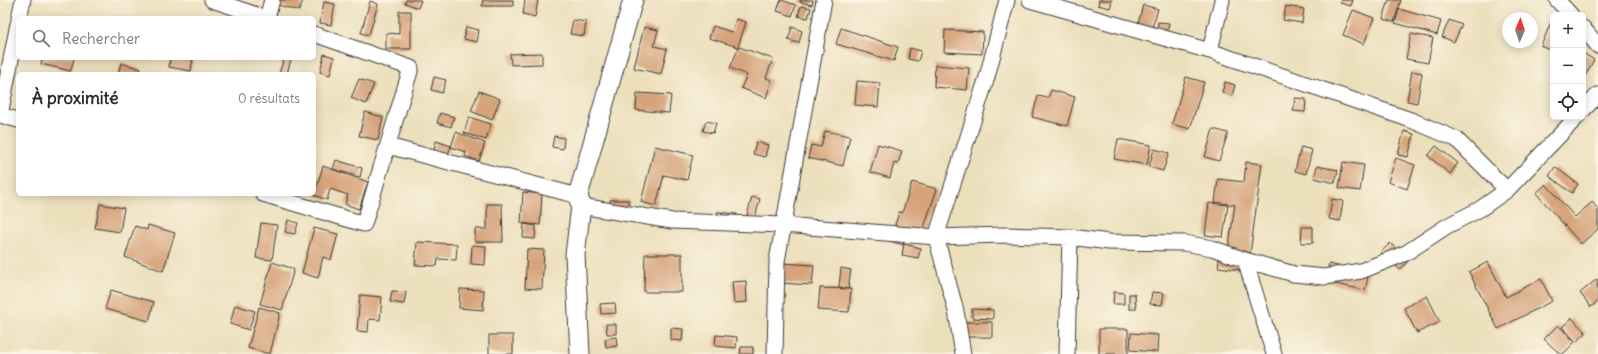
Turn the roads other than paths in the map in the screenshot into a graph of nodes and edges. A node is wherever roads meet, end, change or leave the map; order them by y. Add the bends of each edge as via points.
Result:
1 (23, 0) edge
2 (212, 0) edge
3 (272, 0) edge
4 (633, 0) edge
5 (824, 0) edge
6 (1007, 0) edge
7 (1030, 0) edge
8 (1222, 0) edge
9 (1557, 0) edge
10 (1568, 12) edge
11 (19, 16) edge
12 (260, 16) edge
13 (267, 16) edge
14 (1586, 32) edge
15 (16, 34) edge
16 (316, 35) edge
17 (1598, 46) edge
18 (1210, 51) junction
19 (1598, 95) edge
20 (1586, 107) edge
21 (0, 115) edge
22 (16, 119) edge
23 (1574, 120) edge
24 (388, 146) junction
25 (1507, 190) junction
26 (270, 196) edge
27 (579, 201) junction
28 (783, 225) junction
29 (936, 237) junction
30 (1070, 237) junction
31 (1245, 260) junction
32 (580, 354) edge
33 (775, 354) edge
34 (963, 354) edge
35 (1067, 354) edge
36 (1274, 354) edge

1 - 11 street
2 - 12 street
3 - 13 street
4 - 27 street
5 - 28 street
6 - 29 street via 987,77
7 - 18 street
8 - 18 street
9 - 10 street
14 - 17 street
15 - 21 street
16 - 24 street via 411,68
18 - 25 street via 1411,120 1456,139
19 - 20 street
21 - 22 street
23 - 25 street
24 - 26 street via 364,224
24 - 27 street
25 - 31 street via 1406,253 1361,271 1324,277 1294,274
27 - 28 street via 672,221
27 - 32 street via 575,254
28 - 29 street
28 - 33 street via 777,260
29 - 30 street
29 - 34 street via 956,311
30 - 31 street via 1109,242 1184,244 1212,248
30 - 35 street
31 - 36 street

